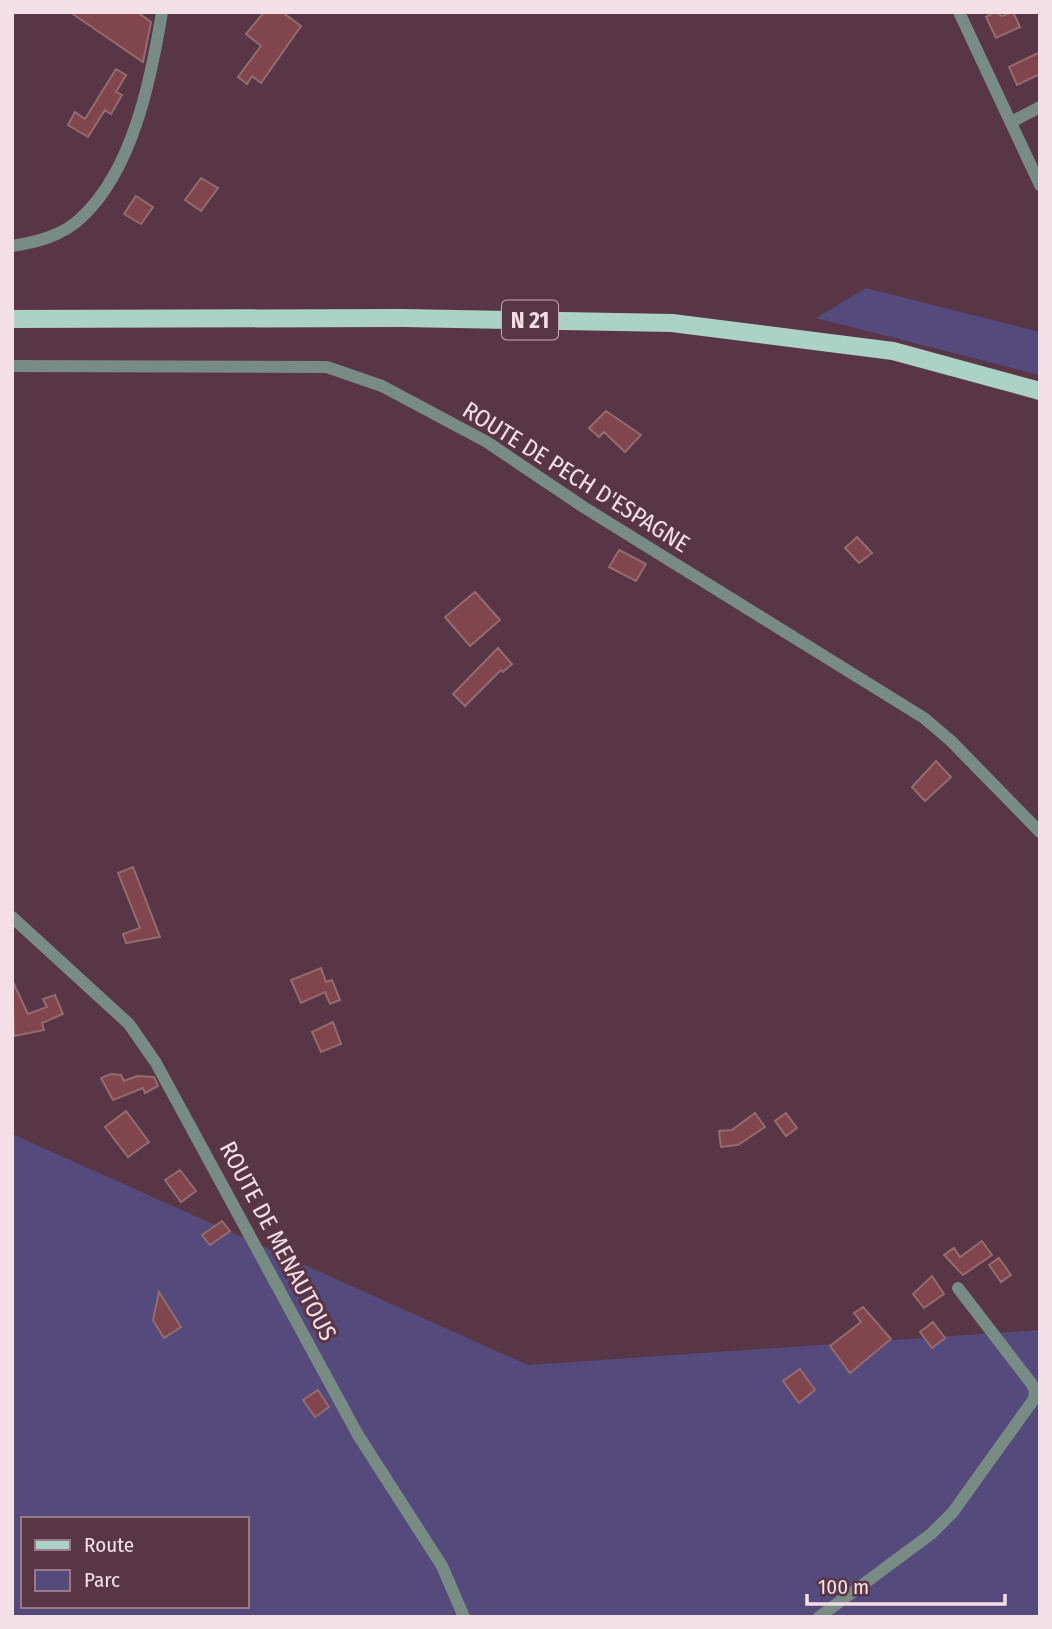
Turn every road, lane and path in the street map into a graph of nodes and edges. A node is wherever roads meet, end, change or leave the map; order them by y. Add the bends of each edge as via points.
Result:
1 (162, 12) edge
2 (959, 12) edge
3 (1040, 107) edge
4 (1011, 122) junction
5 (1040, 185) edge
6 (12, 246) edge
7 (12, 320) edge
8 (12, 366) edge
9 (1040, 391) edge
10 (1040, 832) edge
11 (12, 917) edge
12 (958, 1289) dead end
13 (464, 1617) edge
14 (819, 1617) edge

1 - 6 street via 151,78 130,139 104,191 80,220 45,240
2 - 4 street
3 - 4 street
4 - 5 street
7 - 9 main road, N 21 via 402,318 672,323 893,351
8 - 10 street, ROUTE DE PECH D'ESPAGNE via 327,368 382,386 487,442 923,718
11 - 13 street, ROUTE DE MENAUTOUS via 129,1024 156,1063 358,1435 442,1566
12 - 14 street via 1031,1383 1034,1399 939,1527

